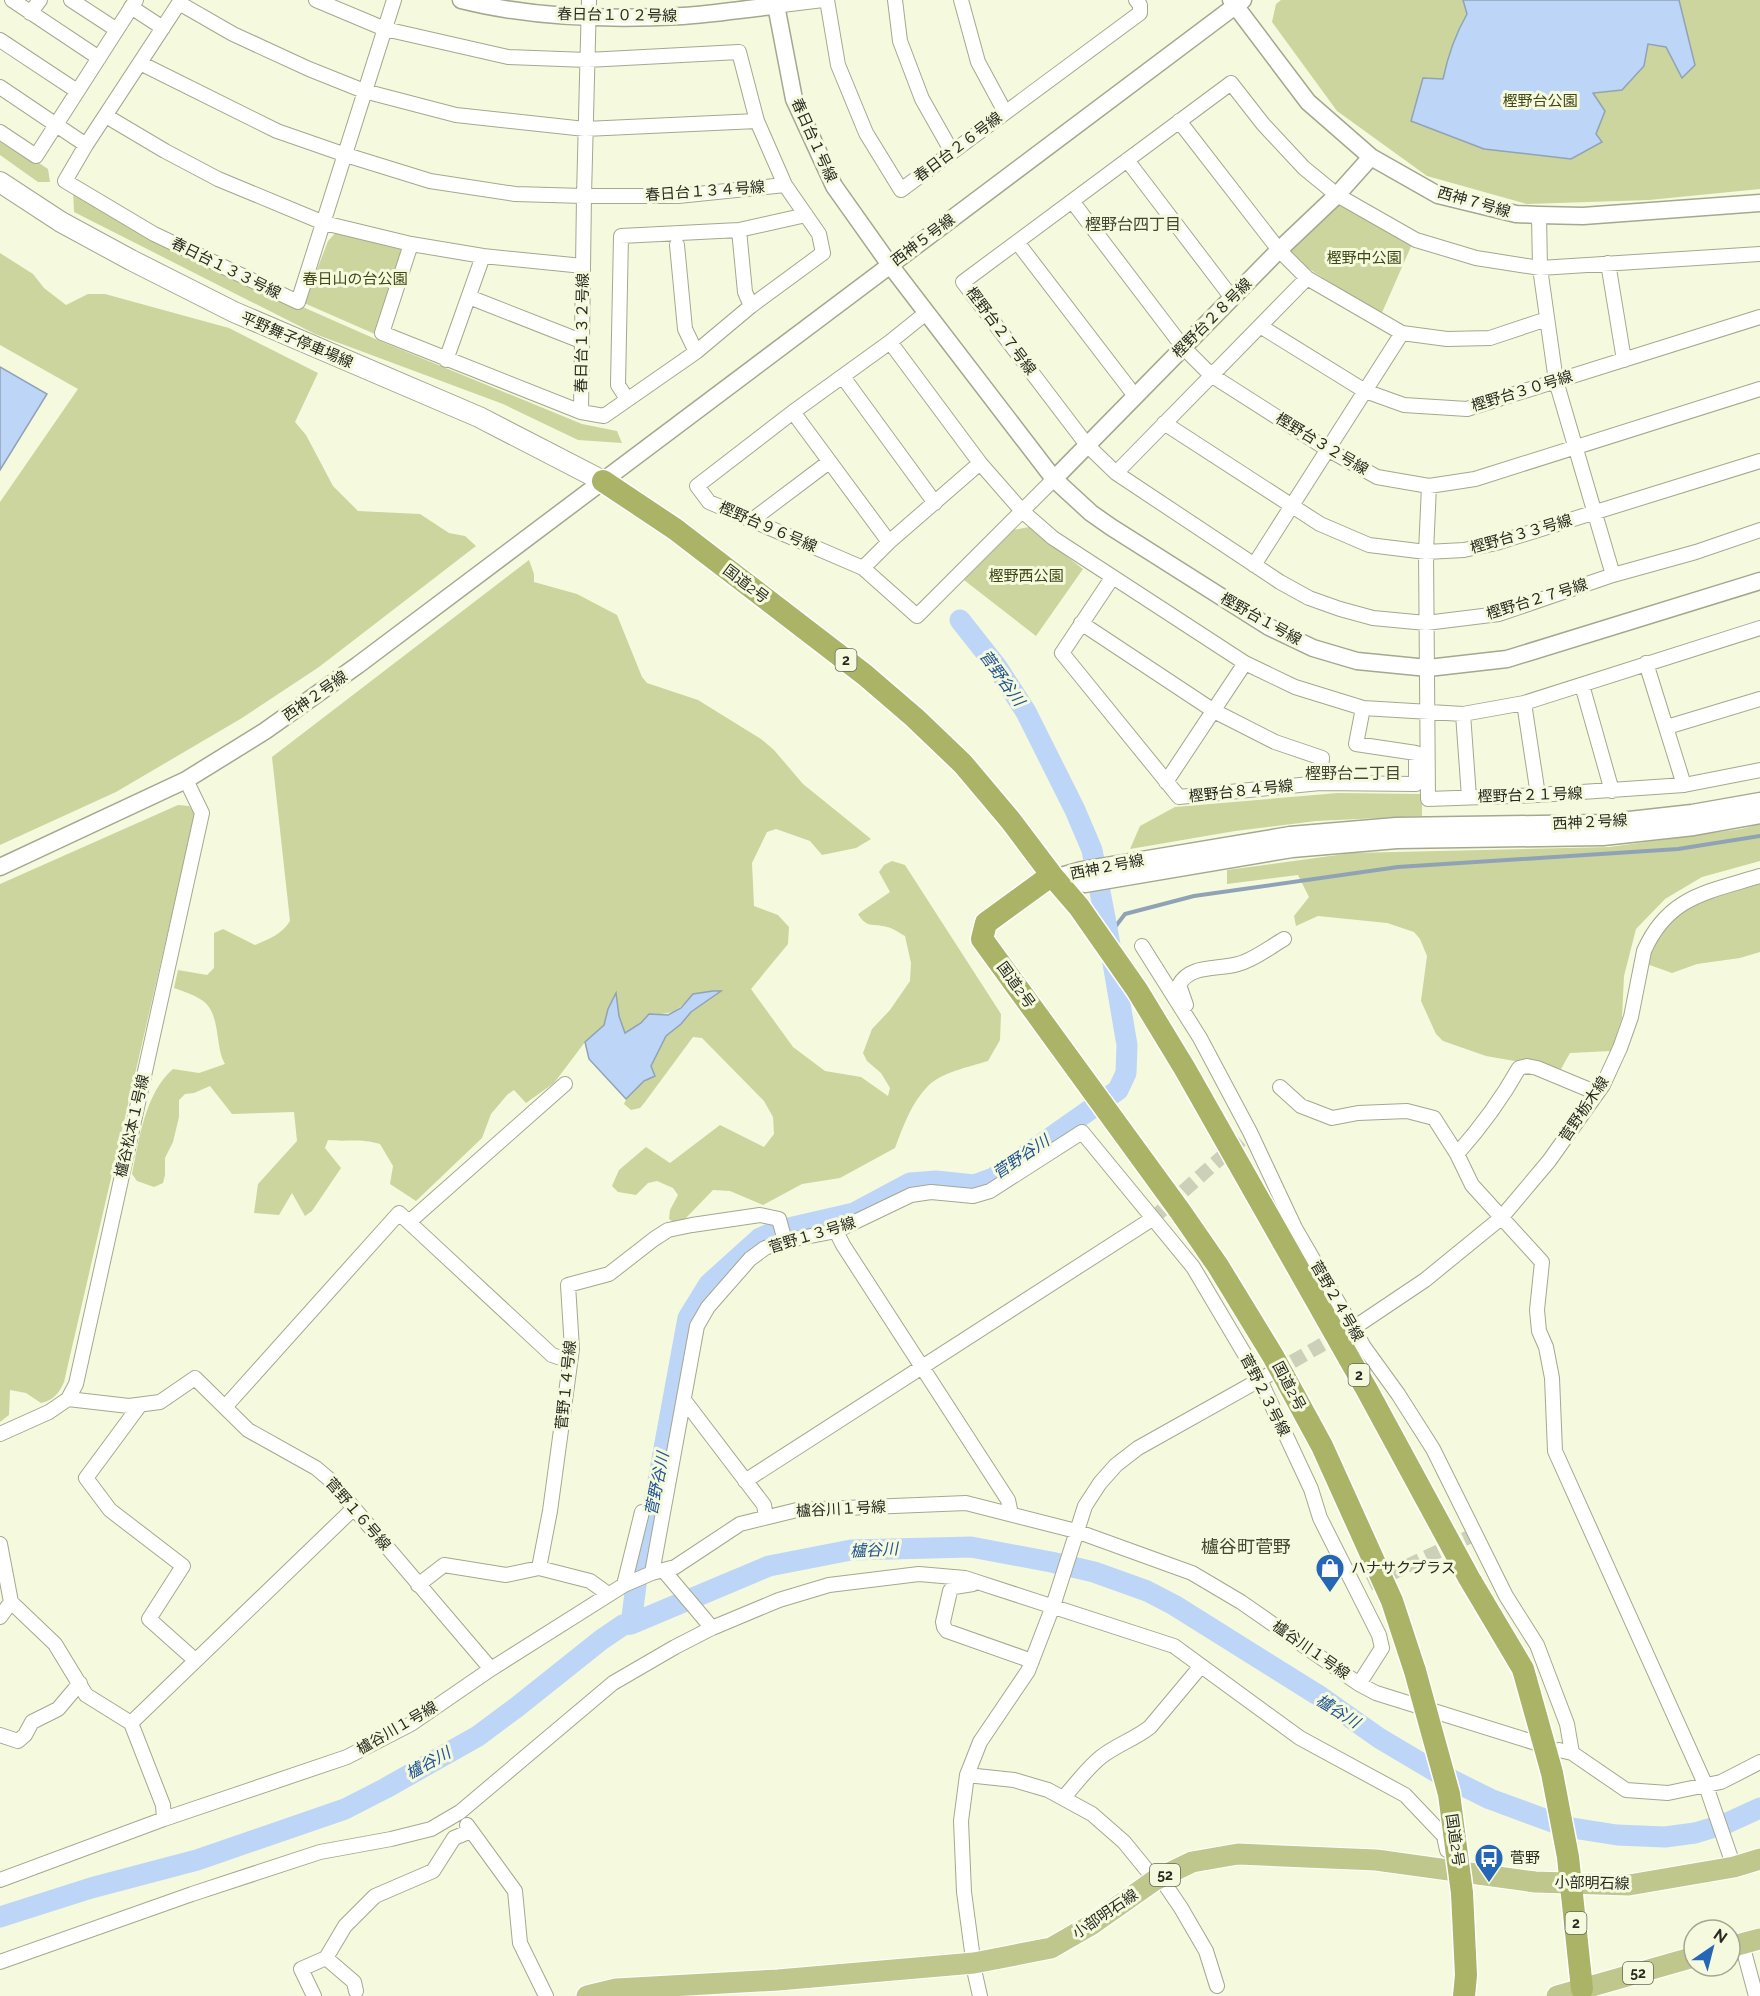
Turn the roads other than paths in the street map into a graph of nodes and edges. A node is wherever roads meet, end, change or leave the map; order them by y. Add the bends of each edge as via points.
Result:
1 (12, 0) edge
2 (40, 0) edge
3 (71, 0) edge
4 (316, 0) edge
5 (394, 0) edge
6 (461, 0) edge
7 (589, 0) edge
8 (825, 0) edge
9 (895, 0) edge
10 (962, 0) edge
11 (1136, 0) edge
12 (180, 1) edge
13 (1236, 2) edge
14 (134, 3) edge
15 (774, 3) edge
16 (30, 13) junction
17 (588, 18) junction
18 (163, 28) junction
19 (385, 29) junction
20 (117, 30) junction
21 (0, 40) edge
22 (99, 58) junction
23 (587, 60) junction
24 (140, 63) junction
25 (0, 87) edge
26 (77, 91) junction
27 (364, 91) junction
28 (1005, 112) junction
29 (106, 116) junction
30 (757, 121) junction
31 (1179, 121) junction
32 (56, 125) junction
33 (585, 129) junction
34 (0, 132) edge
35 (86, 145) junction
36 (952, 152) junction
37 (346, 155) junction
38 (1371, 156) junction
39 (1127, 160) junction
40 (0, 182) edge
41 (785, 185) junction
42 (1337, 195) junction
43 (584, 196) junction
44 (1072, 201) junction
45 (1760, 203) edge
46 (806, 215) junction
47 (1539, 215) junction
48 (324, 223) junction
49 (739, 230) junction
50 (1017, 243) junction
51 (411, 244) junction
52 (677, 245) dead end
53 (1279, 250) junction
54 (1760, 254) edge
55 (483, 256) junction
56 (1608, 263) junction
57 (890, 265) junction
58 (584, 266) junction
59 (1539, 268) junction
60 (1307, 278) junction
61 (469, 297) junction
62 (1232, 298) junction
63 (751, 306) junction
64 (926, 313) junction
65 (1760, 317) edge
66 (1547, 319) junction
67 (1260, 326) junction
68 (1402, 333) junction
69 (581, 341) junction
70 (890, 342) junction
71 (1183, 347) junction
72 (696, 352) junction
73 (446, 360) junction
74 (1624, 360) junction
75 (1211, 375) junction
76 (843, 377) junction
77 (1556, 381) junction
78 (1760, 389) edge
79 (1365, 391) junction
80 (1136, 396) junction
81 (627, 399) junction
82 (581, 412) junction
83 (793, 412) junction
84 (1164, 423) junction
85 (1087, 445) junction
86 (1575, 448) junction
87 (1327, 449) junction
88 (1760, 461) edge
89 (830, 462) junction
90 (980, 464) junction
91 (1116, 473) junction
92 (1054, 479) junction
93 (603, 481) junction
94 (1429, 486) junction
95 (935, 503) junction
96 (1290, 505) junction
97 (1022, 512) junction
98 (1594, 512) junction
99 (752, 520) junction
100 (1760, 530) edge
101 (889, 542) junction
102 (1426, 552) junction
103 (1254, 565) junction
104 (863, 568) junction
105 (1613, 575) junction
106 (1112, 578) junction
107 (1760, 581) edge
108 (1081, 623) junction
109 (1426, 623) junction
110 (1760, 628) edge
111 (1245, 663) junction
112 (1646, 663) junction
113 (1428, 668) junction
114 (1582, 685) junction
115 (1760, 699) edge
116 (1524, 704) junction
117 (1363, 708) junction
118 (1214, 711) junction
119 (1428, 713) junction
120 (1463, 714) junction
121 (1667, 727) junction
122 (1760, 771) edge
123 (186, 780) junction
124 (1166, 782) junction
125 (1320, 783) junction
126 (1684, 785) junction
127 (1612, 791) junction
128 (1538, 795) junction
129 (1469, 797) junction
130 (1760, 801) edge
131 (1760, 815) edge
132 (0, 867) edge
133 (1111, 872) junction
134 (1760, 876) edge
135 (1054, 878) junction
136 (1284, 939) dead end
137 (1142, 946) dead end
138 (1192, 1024) junction
139 (565, 1084) dead end
140 (1280, 1087) dead end
141 (1597, 1093) junction
142 (1082, 1132) joint
143 (1457, 1154) junction
144 (404, 1217) junction
145 (1501, 1218) junction
146 (1152, 1219) junction
147 (836, 1231) junction
148 (786, 1241) junction
149 (1358, 1325) dead end
150 (570, 1361) junction
151 (921, 1367) junction
152 (1265, 1377) junction
153 (68, 1400) junction
154 (684, 1400) junction
155 (140, 1405) junction
156 (225, 1407) junction
157 (0, 1434) edge
158 (745, 1481) junction
159 (354, 1508) junction
160 (642, 1512) dead end
161 (1011, 1514) junction
162 (766, 1517) junction
163 (1076, 1531) junction
164 (0, 1544) edge
165 (1, 1560) edge
166 (539, 1568) junction
167 (658, 1572) junction
168 (980, 1583) junction
169 (418, 1585) junction
170 (624, 1585) junction
171 (608, 1594) junction
172 (11, 1602) junction
173 (1053, 1606) junction
174 (0, 1617) edge
175 (712, 1628) junction
176 (195, 1660) junction
177 (1032, 1661) junction
178 (1201, 1666) junction
179 (491, 1669) junction
180 (80, 1683) junction
181 (1359, 1684) junction
182 (131, 1723) junction
183 (0, 1735) edge
184 (1536, 1743) dead end
185 (1760, 1762) edge
186 (967, 1774) junction
187 (1706, 1786) junction
188 (1064, 1798) junction
189 (460, 1812) junction
190 (164, 1819) junction
191 (471, 1831) junction
192 (1760, 1858) edge
193 (1733, 1861) junction
194 (1450, 1870) junction
195 (1158, 1879) junction
196 (0, 1880) edge
197 (1572, 1883) junction
198 (1744, 1943) edge
199 (326, 1958) junction
200 (1682, 1961) edge
201 (0, 1962) edge
202 (974, 1963) junction
203 (1217, 1986) dead end
204 (1586, 1991) edge
205 (356, 1994) edge
206 (314, 1996) edge
207 (546, 1996) edge
208 (587, 1996) edge
209 (980, 1996) edge
210 (1464, 1996) edge
211 (1557, 1996) edge
212 (1756, 1996) edge

1 - 16 street
2 - 16 street
3 - 20 street
4 - 19 street
5 - 19 street, 春日台１３３号線
6 - 17 street, 春日台１０２号線 via 493,8
7 - 17 street, 春日台１３２号線
8 - 15 street, 春日台２６号線
8 - 36 street, 春日台２６号線 via 838,65 866,133 901,190
9 - 36 street via 900,41 922,99
10 - 28 street via 978,62
11 - 28 street, 春日台２６号線 via 1140,13
12 - 18 street, 春日台１３３号線
12 - 27 street via 233,34
13 - 38 street, 西神７号線 via 1308,102
13 - 57 street, 西神５号線
14 - 18 street
14 - 20 street
15 - 17 street, 春日台１０２号線 via 684,16
15 - 57 street, 春日台１号線 via 794,99 834,186
16 - 22 street
17 - 23 street, 春日台１３２号線
18 - 24 street, 春日台１３３号線
19 - 23 street via 508,57
19 - 27 street, 春日台１３３号線
20 - 22 street
21 - 26 street
22 - 26 street
23 - 30 street, 春日台１３４号線 via 739,52
23 - 33 street, 春日台１３２号線
24 - 29 street, 春日台１３３号線
24 - 37 street, 春日台１３４号線 via 277,131
25 - 32 street
26 - 32 street
27 - 33 street via 456,115
27 - 37 street, 春日台１３３号線
28 - 36 street, 春日台２６号線
29 - 35 street, 春日台１３３号線
29 - 48 street via 218,178
30 - 33 street
30 - 41 street, 春日台１３４号線
31 - 39 street, 樫野台２７号線
31 - 42 street, 樫野台２７号線 via 1231,83 1304,168
31 - 53 street
32 - 34 street via 36,156
32 - 35 street
33 - 43 street, 春日台１３２号線
35 - 48 street, 春日台１３３号線 via 65,181 154,234 298,302
37 - 43 street, 春日台１３４号線 via 430,181 514,194
37 - 48 street, 春日台１３３号線
38 - 42 street, 樫野台２８号線
38 - 47 street, 西神７号線 via 1438,195 1516,214
39 - 44 street, 樫野台２７号線
39 - 62 street
40 - 93 main road, 平野舞子停車場線 via 61,222 234,312 479,417
41 - 43 street, 春日台１３４号線 via 678,196
41 - 46 street
42 - 53 street, 樫野台２８号線
42 - 59 street, 樫野台２７号線 via 1416,240 1476,258
43 - 58 street, 春日台１３２号線
44 - 50 street, 樫野台２７号線
44 - 71 street, 樫野台３２号線
45 - 47 street, 西神７号線 via 1583,216
46 - 49 street
46 - 63 street via 819,234 823,253
47 - 59 street
48 - 51 street
49 - 63 street via 745,292
49 - 81 street via 621,236 618,385
50 - 80 street
50 - 85 street, 樫野台２７号線 via 963,282
51 - 55 street
51 - 73 street, 春日台１３２号線 via 382,333
52 - 72 street via 685,329
53 - 60 street
53 - 62 street, 樫野台２８号線
54 - 56 street, 樫野台２７号線
55 - 58 street
55 - 61 street
56 - 59 street, 樫野台２７号線
56 - 74 street
57 - 64 street, 樫野台１号線
57 - 93 street, 西神５号線
58 - 69 street, 春日台１３２号線
59 - 66 street
60 - 67 street
60 - 68 street
61 - 69 street
61 - 73 street
62 - 71 street, 樫野台２８号線
63 - 72 street
64 - 70 street, 樫野台９６号線
64 - 92 street, 樫野台１号線
65 - 74 street, 樫野台３０号線
66 - 68 street via 1490,338 1447,339
66 - 77 street
67 - 75 street
67 - 79 street, 樫野台３０号線
68 - 79 street
69 - 82 street, 春日台１３２号線
70 - 76 street, 樫野台９６号線
70 - 90 street
71 - 75 street, 樫野台３２号線
71 - 80 street, 樫野台２８号線
72 - 81 street
73 - 82 street, 春日台１３２号線
74 - 77 street, 樫野台３０号線
75 - 84 street
75 - 87 street, 樫野台３２号線
76 - 83 street, 樫野台９６号線
76 - 95 street
77 - 79 street, 樫野台３０号線 via 1467,409 1404,405
77 - 86 street
78 - 86 street, 樫野台３２号線
79 - 87 street
80 - 85 street, 樫野台２８号線
81 - 82 street via 603,416
83 - 89 street
83 - 99 street, 樫野台９６号線 via 697,486 709,502
84 - 91 street
84 - 96 street, 樫野台３３号線
85 - 91 street, 樫野台２７号線
85 - 92 street, 樫野台２８号線
86 - 94 street, 樫野台３２号線 via 1475,479
86 - 98 street
87 - 94 street, 樫野台３２号線 via 1377,477
87 - 96 street
88 - 98 street, 樫野台３３号線
89 - 99 street
89 - 101 street
90 - 95 street
90 - 97 street
91 - 103 street, 樫野台２７号線
92 - 97 street, 樫野台９６号線
92 - 113 street, 樫野台１号線 via 1111,527 1269,627 1313,648 1357,661
93 - 123 street, 西神２号線 via 358,665 265,731
93 - 135 highway, 国道2号 / 2 via 675,529 915,718 963,764
94 - 102 street, 樫野台２１号線
95 - 101 street
96 - 102 street, 樫野台３３号線 via 1320,524 1369,545
96 - 103 street
97 - 104 street, 樫野台９６号線 via 916,616
97 - 106 street
98 - 102 street, 樫野台３３号線 via 1496,543
98 - 105 street
99 - 104 street, 樫野台９６号線
100 - 105 street, 樫野台２７号線
101 - 104 street
102 - 109 street, 樫野台２１号線
103 - 109 street, 樫野台２７号線 via 1309,598 1340,609 1373,618
105 - 109 street, 樫野台２７号線 via 1499,614
106 - 108 street, 樫野台８４号線
106 - 111 street
107 - 113 street, 樫野台１号線 via 1507,658
108 - 118 street
108 - 124 street, 樫野台８４号線 via 1062,653
109 - 113 street, 樫野台２１号線
110 - 112 street
111 - 117 street via 1295,687
111 - 118 street
112 - 114 street
112 - 121 street
113 - 119 street, 樫野台２１号線
114 - 116 street
114 - 127 street
115 - 121 street
116 - 120 street
116 - 128 street
117 - 119 street
117 - 125 street, 樫野台８４号線 via 1356,744 1416,753 1416,784
118 - 124 street
118 - 125 street via 1275,742 1322,758
119 - 120 street
119 - 129 street, 樫野台２１号線 via 1428,799
120 - 129 street
121 - 126 street
122 - 126 street, 樫野台２１号線
123 - 132 street, 西神２号線
123 - 153 street, 櫨谷松本１号線 via 202,813 76,1384
124 - 125 street, 樫野台８４号線 via 1179,798
126 - 127 street, 樫野台２１号線
127 - 128 street, 樫野台２１号線
128 - 129 street, 樫野台２１号線
130 - 133 street, 西神２号線 via 1602,823 1396,826 1290,835
131 - 133 street, 西神２号線 via 1603,837 1397,840
133 - 135 street, 西神２号線
134 - 141 street, 菅野栃木線 via 1686,900 1668,913 1644,951 1631,1017
135 - 197 highway, 国道2号 / 2 via 1137,990 1197,1090 1522,1669 1552,1773
135 - 210 highway, 国道2号, bridge via 1045,880 986,924 982,939 1212,1257 1322,1446 1392,1601 1449,1794 1462,1893
136 - 138 street via 1240,964 1192,972 1184,977 1179,985
137 - 138 street, 菅野２４号線
138 - 187 street, 菅野２４号線 via 1250,1132 1295,1228 1364,1347 1433,1449 1472,1536 1537,1645 1567,1724 1565,1751 1626,1790 1668,1793
139 - 144 street
140 - 143 street via 1301,1106 1332,1118 1398,1111 1425,1114 1434,1118
141 - 143 street via 1537,1068 1519,1068 1500,1102
141 - 145 street, 菅野栃木線 via 1549,1161
142 - 146 street, 菅野２３号線
142 - 147 street, 菅野１３号線 via 990,1191 973,1196 931,1192 911,1195
143 - 145 street via 1473,1185
144 - 150 street via 552,1354
144 - 156 street
145 - 149 street, 菅野栃木線 via 1425,1280
145 - 187 street via 1542,1262 1537,1310 1552,1378 1555,1451
146 - 151 street
146 - 152 street, 菅野２３号線 via 1193,1267
147 - 148 street, 菅野１３号線
147 - 151 street
148 - 150 street, 菅野１４号線 via 779,1219 760,1215 692,1225 668,1230 609,1274 568,1285
148 - 154 street, 菅野１３号線 via 765,1248 750,1259 708,1307 697,1326
150 - 166 street, 菅野１４号線
151 - 158 street
151 - 161 street via 1008,1500
152 - 163 street via 1138,1448 1116,1465 1085,1506
152 - 181 street, 菅野２３号線 via 1320,1518 1363,1587 1379,1635 1382,1648
153 - 155 street
153 - 157 street
154 - 158 street
154 - 167 street, 菅野１３号線
155 - 156 street, 菅野１６号線 via 160,1402 195,1378
155 - 176 street via 86,1479 110,1510 183,1566 149,1619
156 - 159 street, 菅野１６号線 via 248,1430 316,1468
158 - 162 street via 764,1505
159 - 169 street, 菅野１６号線
159 - 176 street
160 - 170 street
161 - 162 street, 櫨谷川１号線 via 966,1503 797,1510
161 - 163 street, 櫨谷川１号線
162 - 167 street, 櫨谷川１号線 via 740,1524 675,1567
163 - 173 street
163 - 181 street, 櫨谷川１号線 via 1192,1574 1241,1602
164 - 165 street
165 - 172 street
166 - 169 street via 506,1575 444,1565
166 - 171 street via 590,1581
167 - 170 street, 櫨谷川１号線
167 - 175 street
168 - 173 street
168 - 175 street via 919,1574 829,1585 778,1600
168 - 177 street via 950,1591 944,1627
169 - 179 street, 菅野１６号線
170 - 171 street, 櫨谷川１号線
171 - 179 street, 櫨谷川１号線
172 - 174 street
172 - 180 street via 55,1644
173 - 177 street
173 - 178 street via 1174,1646
175 - 189 street via 614,1683
176 - 182 street
177 - 186 street via 980,1742
178 - 188 street via 1150,1727 1092,1764
178 - 194 street via 1300,1738 1405,1795 1444,1836
179 - 190 street, 櫨谷川１号線 via 411,1724 347,1756
180 - 182 street via 86,1695
180 - 183 street via 58,1709 32,1722 18,1741
181 - 184 street, 櫨谷川１号線 via 1376,1693
182 - 190 street via 163,1805
185 - 187 street
186 - 188 street via 1014,1780
186 - 202 street via 961,1821 964,1892
187 - 193 street
188 - 195 street via 1092,1814
189 - 191 street
189 - 201 street via 431,1829 320,1852
190 - 196 street, 櫨谷川１号線
191 - 199 street via 454,1838 433,1871 375,1896 345,1926
191 - 207 street via 515,1891 520,1943
192 - 193 main road, 小部明石線 / 52
193 - 197 main road, 小部明石線 / 52 via 1629,1885
194 - 195 main road, 小部明石線 / 52 via 1376,1860 1238,1854 1192,1862
194 - 197 main road, 小部明石線 / 52
195 - 202 main road, 小部明石線 / 52 via 1051,1948
195 - 203 street via 1181,1908 1206,1951
197 - 204 highway, 国道2号 / 2
198 - 212 street
199 - 205 street via 354,1982
199 - 206 street via 301,1969
200 - 204 main road, 52
202 - 208 main road, 小部明石線 / 52 via 616,1989
202 - 209 street
204 - 211 main road, 52

